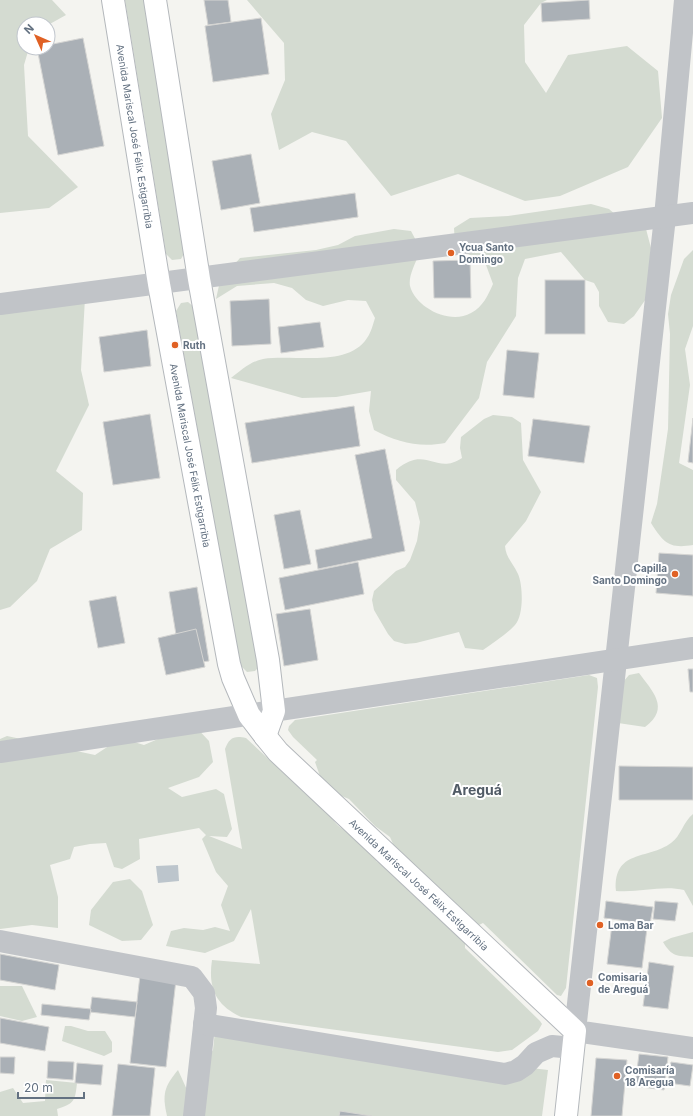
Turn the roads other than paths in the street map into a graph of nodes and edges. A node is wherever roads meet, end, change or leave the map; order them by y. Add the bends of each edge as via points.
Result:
1 (113, 0) edge
2 (155, 0) edge
3 (685, 0) edge
4 (693, 213) edge
5 (665, 217) junction
6 (199, 279) junction
7 (159, 284) junction
8 (0, 304) edge
9 (693, 648) edge
10 (615, 660) junction
11 (274, 711) junction
12 (249, 715) junction
13 (272, 744) junction
14 (0, 752) edge
15 (0, 941) edge
16 (204, 1024) junction
17 (574, 1039) junction
18 (693, 1048) edge
19 (194, 1116) edge
20 (566, 1116) edge

1 - 7 main road, Avenida Mariscal José Félix Estigarribia
2 - 6 main road
3 - 5 street
4 - 5 street
5 - 6 street
5 - 10 street
6 - 7 street
6 - 11 main road via 268,660
7 - 8 street
7 - 12 main road, Avenida Mariscal José Félix Estigarribia via 229,664
9 - 10 street
10 - 11 street
10 - 17 street
11 - 12 street
11 - 13 main road
12 - 13 main road, Avenida Mariscal José Félix Estigarribia
12 - 14 street
13 - 17 main road, Avenida Mariscal José Félix Estigarribia
15 - 16 street via 192,977 204,993
16 - 17 street via 505,1074 525,1065 536,1053
16 - 19 street
17 - 18 street
17 - 20 main road

